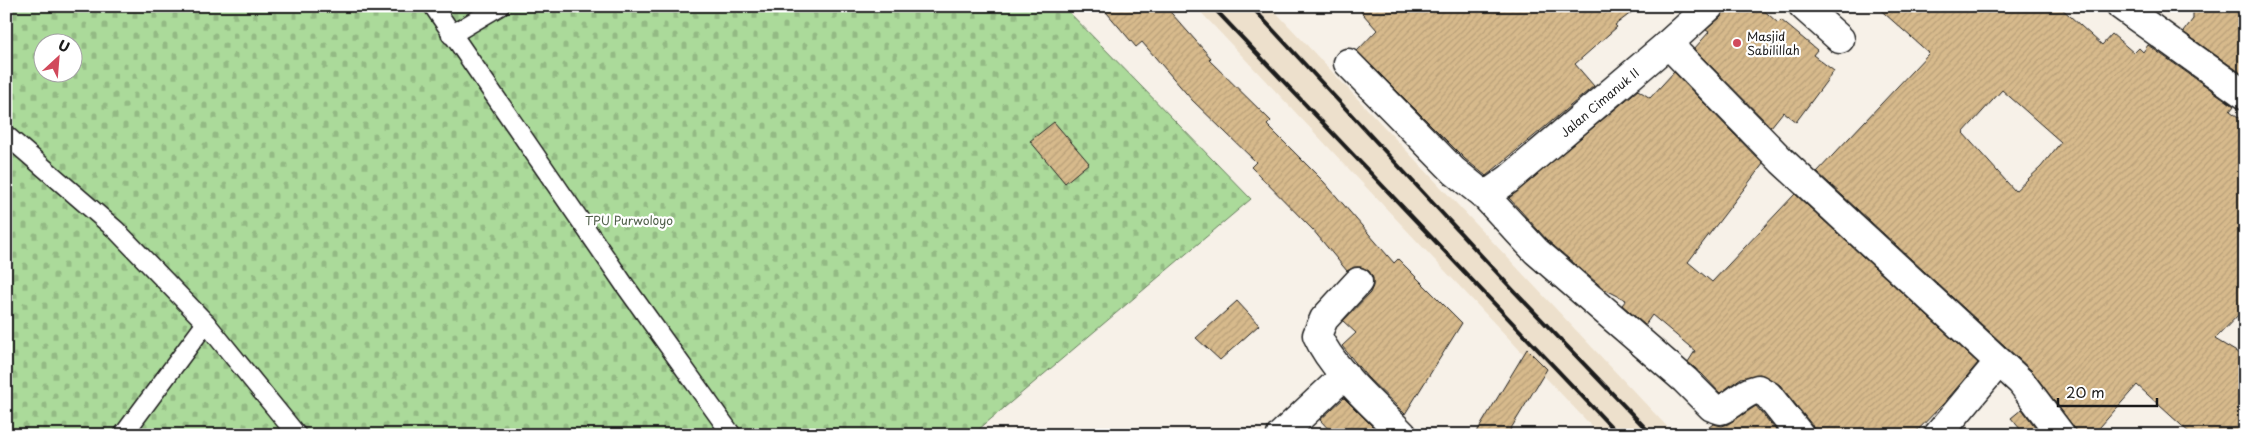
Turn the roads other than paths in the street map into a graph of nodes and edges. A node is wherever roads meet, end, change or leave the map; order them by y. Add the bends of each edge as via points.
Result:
1 (433, 6) edge
2 (500, 6) edge
3 (1710, 6) edge
4 (1803, 6) edge
5 (2123, 7) edge
6 (451, 35) junction
7 (1840, 39) dead end
8 (1668, 44) junction
9 (1348, 63) dead end
10 (2245, 96) edge
11 (6, 135) edge
12 (1485, 196) junction
13 (1358, 282) dead end
14 (206, 323) junction
15 (1998, 363) junction
16 (1345, 374) junction
17 (123, 435) edge
18 (297, 435) edge
19 (732, 435) edge
20 (1281, 435) edge
21 (1403, 435) edge
22 (1800, 435) edge
23 (1938, 435) edge
24 (2062, 435) edge

1 - 6 lane
2 - 6 lane
3 - 8 street, Jalan Cimanuk II
4 - 7 street
5 - 10 street
6 - 19 lane
8 - 12 street, Jalan Cimanuk II
8 - 15 street via 1782,161
9 - 12 street via 1454,171
11 - 14 lane via 116,230
12 - 22 street via 1536,251 1712,407 1721,410 1748,391 1758,389 1768,395
13 - 16 street via 1324,319 1317,335
14 - 17 lane
14 - 18 lane
15 - 23 street
15 - 24 street via 2021,382
16 - 20 street
16 - 21 street

